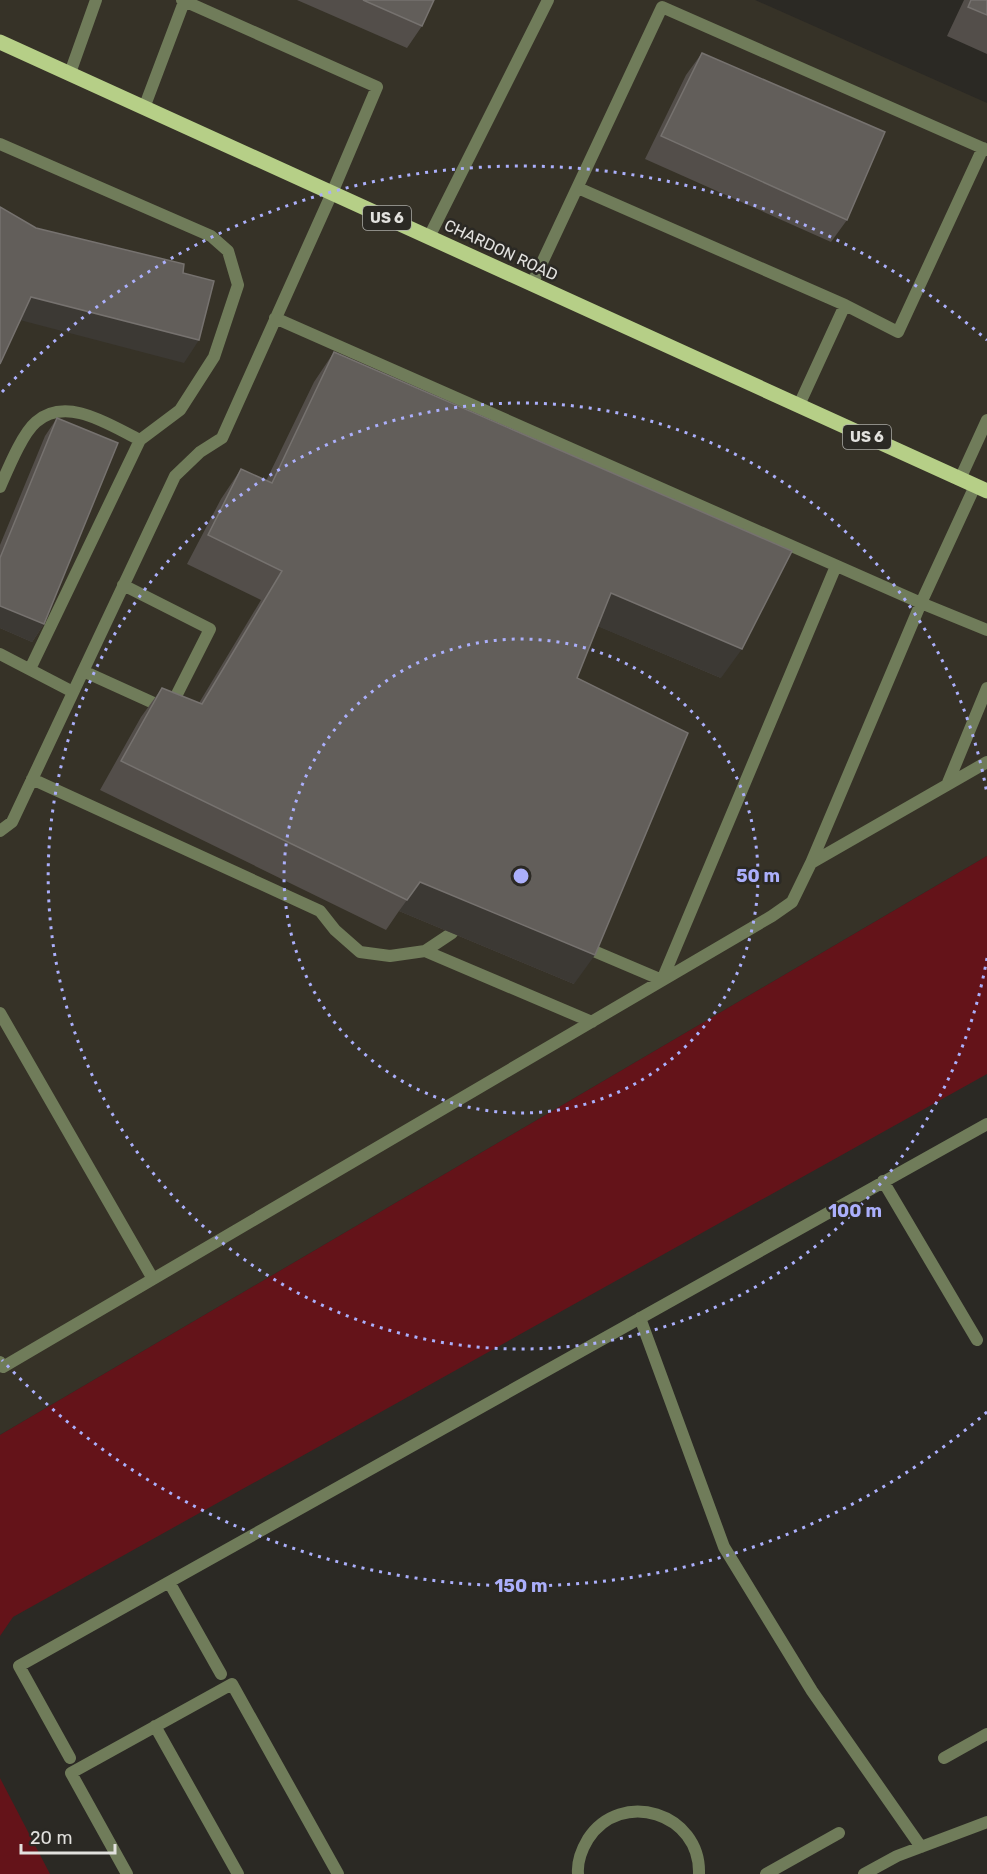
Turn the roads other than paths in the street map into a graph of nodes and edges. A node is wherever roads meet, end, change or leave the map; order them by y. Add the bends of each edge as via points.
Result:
1 (96, 0) edge
2 (548, 0) edge
3 (183, 1) edge
4 (0, 42) edge
5 (70, 73) junction
6 (144, 108) junction
7 (0, 144) edge
8 (985, 149) edge
9 (578, 188) junction
10 (332, 193) junction
11 (429, 237) junction
12 (532, 284) junction
13 (845, 305) junction
14 (275, 318) junction
15 (799, 405) junction
16 (987, 420) edge
17 (140, 440) junction
18 (960, 479) junction
19 (0, 487) edge
20 (981, 489) edge
21 (836, 566) junction
22 (123, 585) junction
23 (921, 603) junction
24 (987, 630) edge
25 (0, 654) edge
26 (30, 669) junction
27 (83, 671) junction
28 (987, 688) edge
29 (73, 692) junction
30 (987, 762) edge
31 (32, 778) junction
32 (947, 785) junction
33 (0, 831) edge
34 (811, 863) junction
35 (452, 933) edge
36 (589, 949) edge
37 (424, 951) junction
38 (662, 980) junction
39 (0, 1013) edge
40 (592, 1022) junction
41 (987, 1124) edge
42 (883, 1182) junction
43 (153, 1279) junction
44 (640, 1318) junction
45 (977, 1340) dead end
46 (0, 1362) edge
47 (169, 1582) junction
48 (221, 1674) dead end
49 (155, 1726) junction
50 (987, 1734) edge
51 (70, 1758) dead end
52 (944, 1758) dead end
53 (987, 1822) edge
54 (839, 1833) dead end
55 (921, 1846) junction
56 (127, 1874) edge
57 (238, 1874) edge
58 (338, 1874) edge
59 (578, 1874) edge
60 (699, 1874) edge
61 (766, 1874) edge
62 (864, 1874) edge

1 - 5 street
2 - 11 street
3 - 6 street
3 - 10 street via 377,87
4 - 5 main road, CHARDON ROAD / US 6
5 - 6 main road, CHARDON ROAD / US 6
6 - 10 main road, CHARDON ROAD / US 6
7 - 17 street via 211,236 228,251 238,285 214,357 180,410
8 - 9 street via 662,7
8 - 13 street via 898,332
9 - 12 street
9 - 13 street
10 - 11 main road, CHARDON ROAD / US 6
10 - 14 street
11 - 12 main road, CHARDON ROAD / US 6
12 - 15 main road, CHARDON ROAD / US 6
13 - 15 street
14 - 21 street
14 - 22 street via 222,438 175,476
15 - 18 main road, CHARDON ROAD / US 6
16 - 18 street
17 - 19 street via 83,413 57,411 36,422
17 - 26 street
18 - 20 main road, CHARDON ROAD / US 6
20 - 23 street
21 - 23 street
21 - 38 street
22 - 27 street
22 - 27 street via 210,629 169,710
23 - 24 street
23 - 34 street
25 - 26 street
26 - 29 street
27 - 29 street
28 - 32 street
29 - 31 street
30 - 32 street
31 - 33 street via 12,822
31 - 37 street via 320,911 360,952 390,956
32 - 34 street
34 - 38 street via 792,902
35 - 37 street
36 - 38 street
37 - 40 street
38 - 40 street
39 - 43 street
40 - 43 street
41 - 42 street
42 - 44 street
42 - 45 street
43 - 46 street via 3,1367
44 - 47 street
44 - 55 street via 724,1547 812,1691
47 - 48 street
47 - 51 street via 19,1666
49 - 56 street via 71,1773
49 - 57 street
49 - 58 street via 232,1684
50 - 52 street
53 - 55 street
54 - 61 street
55 - 62 street
59 - 60 street via 583,1847 594,1829 611,1817 639,1811 667,1818 682,1829 694,1845

